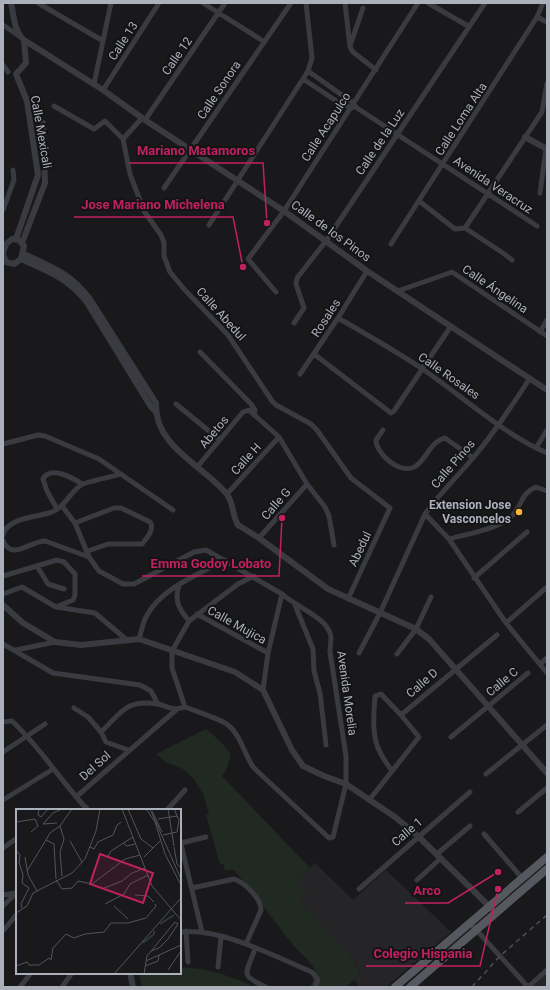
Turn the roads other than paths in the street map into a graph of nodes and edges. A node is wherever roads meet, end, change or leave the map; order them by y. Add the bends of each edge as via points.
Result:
1 (12, 3) edge
2 (38, 3) edge
3 (159, 3) edge
4 (203, 3) edge
5 (225, 3) edge
6 (291, 3) edge
7 (306, 3) edge
8 (345, 3) edge
9 (418, 3) edge
10 (428, 3) edge
11 (485, 3) edge
12 (544, 3) edge
13 (110, 4) edge
14 (364, 8) dead end
15 (219, 13) junction
16 (537, 17) junction
17 (547, 22) edge
18 (3, 25) edge
19 (468, 26) junction
20 (19, 36) junction
21 (24, 40) junction
22 (103, 41) junction
23 (263, 41) junction
24 (350, 47) junction
25 (3, 64) edge
26 (376, 70) junction
27 (308, 72) junction
28 (5, 73) edge
29 (16, 74) junction
30 (303, 79) junction
31 (547, 83) edge
32 (94, 84) junction
33 (103, 90) junction
34 (546, 93) edge
35 (353, 103) junction
36 (54, 106) dead end
37 (349, 108) junction
38 (358, 108) junction
39 (143, 119) junction
40 (42, 123) dead end
41 (397, 135) junction
42 (525, 137) junction
43 (122, 139) junction
44 (547, 149) edge
45 (191, 150) junction
46 (444, 164) junction
47 (13, 170) dead end
48 (238, 181) junction
49 (164, 188) dead end
50 (488, 193) junction
51 (540, 193) dead end
52 (419, 200) junction
53 (3, 210) edge
54 (284, 211) junction
55 (209, 224) dead end
56 (537, 226) dead end
57 (465, 228) junction
58 (16, 239) junction
59 (326, 241) junction
60 (22, 243) junction
61 (391, 244) dead end
62 (4, 249) edge
63 (23, 256) junction
64 (512, 260) dead end
65 (367, 270) junction
66 (398, 291) junction
67 (276, 292) dead end
68 (338, 318) junction
69 (547, 320) edge
70 (294, 322) dead end
71 (451, 326) junction
72 (540, 332) junction
73 (547, 336) edge
74 (200, 352) dead end
75 (314, 354) junction
76 (421, 368) junction
77 (300, 374) dead end
78 (530, 378) junction
79 (547, 390) edge
80 (176, 404) dead end
81 (254, 415) junction
82 (499, 424) junction
83 (382, 430) dead end
84 (547, 430) edge
85 (279, 437) junction
86 (220, 440) junction
87 (3, 444) edge
88 (536, 448) junction
89 (547, 453) edge
90 (473, 458) junction
91 (198, 466) junction
92 (121, 474) junction
93 (82, 484) junction
94 (307, 484) junction
95 (547, 491) edge
96 (227, 494) junction
97 (60, 507) junction
98 (390, 508) joint
99 (174, 510) dead end
100 (425, 514) junction
101 (75, 523) junction
102 (527, 532) dead end
103 (3, 535) edge
104 (260, 538) junction
105 (449, 538) junction
106 (3, 540) edge
107 (334, 545) dead end
108 (88, 550) junction
109 (89, 557) junction
110 (225, 560) junction
111 (37, 566) junction
112 (3, 576) edge
113 (254, 576) junction
114 (474, 578) junction
115 (179, 585) junction
116 (547, 587) edge
117 (64, 589) dead end
118 (3, 594) edge
119 (282, 594) junction
120 (431, 597) dead end
121 (348, 599) junction
122 (3, 605) edge
123 (295, 605) junction
124 (56, 607) junction
125 (197, 614) junction
126 (380, 614) junction
127 (189, 622) junction
128 (506, 622) junction
129 (416, 629) junction
130 (497, 635) dead end
131 (138, 639) junction
132 (128, 641) junction
133 (55, 642) junction
134 (3, 644) edge
135 (16, 650) junction
136 (172, 651) junction
137 (268, 653) junction
138 (359, 653) dead end
139 (397, 654) dead end
140 (547, 658) edge
141 (540, 664) junction
142 (456, 667) junction
143 (528, 673) dead end
144 (547, 673) edge
145 (263, 690) junction
146 (158, 704) junction
147 (185, 707) junction
148 (489, 707) junction
149 (74, 708) dead end
150 (176, 710) junction
151 (401, 715) junction
152 (3, 722) edge
153 (45, 724) dead end
154 (547, 725) edge
155 (101, 732) junction
156 (28, 736) junction
157 (451, 737) dead end
158 (326, 745) dead end
159 (522, 745) junction
160 (128, 750) junction
161 (3, 752) edge
162 (53, 769) junction
163 (392, 770) junction
164 (547, 773) edge
165 (486, 774) dead end
166 (346, 784) junction
167 (547, 788) edge
168 (185, 790) dead end
169 (470, 792) dead end
170 (76, 797) junction
171 (370, 799) junction
172 (3, 800) edge
173 (85, 809) edge
174 (170, 809) edge
175 (518, 812) dead end
176 (470, 826) dead end
177 (484, 834) dead end
178 (418, 836) junction
179 (206, 837) dead end
180 (16, 839) edge
181 (181, 842) edge
182 (181, 846) edge
183 (3, 848) edge
184 (439, 856) junction
185 (547, 857) edge
186 (547, 869) edge
187 (522, 878) junction
188 (417, 880) dead end
189 (192, 888) junction
190 (359, 889) dead end
191 (16, 892) edge
192 (3, 896) edge
193 (3, 906) edge
194 (490, 906) junction
195 (496, 913) junction
196 (16, 915) edge
197 (470, 923) junction
198 (476, 930) junction
199 (3, 932) edge
200 (183, 932) edge
201 (202, 932) junction
202 (221, 937) junction
203 (246, 944) junction
204 (255, 949) junction
205 (188, 962) dead end
206 (218, 967) dead end
207 (547, 970) edge
208 (30, 974) edge
209 (71, 974) edge
210 (130, 974) edge
211 (20, 987) edge
212 (62, 987) edge
213 (133, 987) edge
214 (266, 987) edge
215 (315, 987) edge
216 (395, 987) edge
217 (410, 987) edge
218 (528, 987) edge

1 - 20 street
2 - 22 street
3 - 33 street, Calle 13
4 - 15 street
5 - 15 street, Calle 12
6 - 23 street, Calle Sonora
7 - 27 street via 312,58
8 - 24 street
9 - 26 street, Calle Acapulco
10 - 19 street
11 - 19 street, Calle de la Luz
12 - 16 street, Calle Loma Alta
13 - 22 street
14 - 24 street
15 - 23 street
15 - 39 street, Calle 12
16 - 17 street
16 - 46 street, Calle Loma Alta
18 - 20 street
19 - 41 street, Calle de la Luz
20 - 21 street, Calle de los Pinos
21 - 29 street via 26,63
21 - 32 street, Calle de los Pinos
22 - 32 street
23 - 45 street, Calle Sonora
24 - 26 street
25 - 28 street
26 - 35 street, Calle Acapulco
27 - 30 street
27 - 35 street, Avenida Veracruz
28 - 29 street
29 - 58 street, Calle Mexicali via 27,101 38,175
30 - 37 street
30 - 48 street
31 - 34 street
32 - 33 street, Calle de los Pinos
33 - 39 street, Calle de los Pinos
34 - 42 street via 542,112
35 - 37 street, Calle Acapulco
35 - 38 street, Avenida Veracruz
36 - 43 street via 94,129 105,121
37 - 38 street
37 - 54 street, Calle Acapulco
38 - 41 street, Avenida Veracruz
39 - 43 street
39 - 45 street, Calle de los Pinos
40 - 60 street, Calle Mexicali via 46,177
41 - 46 street, Avenida Veracruz
41 - 59 street, Calle de la Luz
42 - 44 street
42 - 50 street
43 - 98 street, Calle Abedul via 130,174 144,211 161,235 164,256 170,272 228,335 272,401 317,430 352,478
44 - 51 street
45 - 48 street, Calle de los Pinos
45 - 49 street, Calle Sonora
46 - 50 street, Avenida Veracruz
46 - 52 street, Calle Loma Alta
47 - 53 street via 14,180
48 - 54 street, Calle de los Pinos
48 - 55 street
50 - 56 street, Avenida Veracruz
50 - 57 street
52 - 57 street via 455,229
52 - 61 street, Calle Loma Alta
54 - 59 street, Calle de los Pinos
54 - 67 street, Calle Acapulco via 248,259
57 - 64 street
58 - 60 street
58 - 62 street via 9,241
59 - 65 street, Calle de los Pinos
59 - 70 street, Calle de la Luz via 297,278 296,284 304,308
60 - 63 street
62 - 63 street via 6,262 11,264
63 - 91 street via 78,283 150,407 156,411 168,441
65 - 66 street, Calle de los Pinos
65 - 68 street, Rosales
66 - 71 street, Calle de los Pinos
66 - 72 street, Calle Ángelina via 452,272
68 - 75 street, Rosales
68 - 76 street, Calle Rosales
69 - 72 street
71 - 76 street
71 - 78 street, Calle de los Pinos
72 - 73 street, Calle Ángelina
74 - 81 street via 251,404 255,410
75 - 76 street via 391,413
75 - 77 street, Rosales
76 - 82 street, Calle Rosales
78 - 79 street, Calle de los Pinos
78 - 82 street, Calle Pinos
80 - 86 street
81 - 85 street
81 - 86 street, Abetos via 246,410
82 - 88 street, Calle Rosales
82 - 90 street, Calle Pinos
83 - 90 street via 376,440 377,448 400,469 405,470 416,465 440,439 445,438
84 - 88 street
85 - 94 street
85 - 96 street, Calle H
86 - 91 street, Abetos
87 - 92 street via 38,435 45,436 99,459
88 - 89 street, Calle Rosales
90 - 100 street, Calle Pinos
91 - 96 street
92 - 93 street
92 - 99 street
93 - 97 street
93 - 97 street, Avenida Morelia via 59,474 44,476 46,491
94 - 104 street, Calle G
94 - 107 street via 329,516
95 - 105 street via 536,487 527,491 513,515 501,524
96 - 104 street via 238,525
97 - 101 street, Avenida Morelia
97 - 103 street via 51,513 18,520 7,528
98 - 121 street, Abedul
100 - 105 street
100 - 126 street, Calle Pinos
101 - 108 street, Avenida Morelia
101 - 108 street via 114,508 121,508 152,525 142,544 108,544
102 - 114 street
104 - 121 street via 328,589
105 - 114 street
106 - 109 street via 13,550 19,550 37,541 45,541
108 - 109 street, Avenida Morelia
109 - 110 street, Avenida Morelia via 99,572 128,585 194,552 206,550
110 - 113 street, Avenida Morelia
110 - 115 street
111 - 112 street
111 - 117 street via 48,584
111 - 124 street via 57,560 64,562 75,574 73,600
113 - 119 street, Avenida Morelia
113 - 125 street via 238,584
114 - 128 street
115 - 127 street via 176,602
115 - 131 street via 159,600 147,616
116 - 128 street
118 - 124 street via 22,587
119 - 123 street, Avenida Morelia
119 - 137 street
120 - 129 street
121 - 126 street
122 - 133 street via 23,623
123 - 158 street via 313,649
123 - 166 street, Avenida Morelia via 321,620 331,636 330,652 346,756
124 - 132 street via 95,613
125 - 127 street
125 - 137 street, Calle Mujica
126 - 129 street
126 - 138 street, Calle Pinos
127 - 136 street
128 - 141 street
129 - 139 street
129 - 142 street via 430,639
130 - 142 street, Calle D
131 - 132 street
131 - 136 street
132 - 133 street via 81,645
133 - 135 street
134 - 135 street
135 - 146 street via 53,673 140,685 151,691
136 - 145 street via 235,672
136 - 147 street via 172,668
137 - 145 street
140 - 141 street
141 - 144 street
142 - 148 street
142 - 151 street, Calle D
143 - 148 street, Calle C
145 - 166 street via 299,762 307,768
146 - 150 street, Del Sol
146 - 155 street, Del Sol via 136,702 129,705
147 - 150 street, Del Sol
147 - 166 street, Avenida Morelia via 228,724 254,768 329,838 333,837
148 - 157 street, Calle C
148 - 159 street
149 - 155 street via 88,717
150 - 160 street, Del Sol
151 - 163 street via 420,737
151 - 163 street via 381,694 375,696 373,717 376,744
152 - 156 street via 12,721
153 - 156 street
154 - 159 street
155 - 160 street, Del Sol via 106,742
156 - 161 street
156 - 162 street
159 - 164 street
159 - 165 street
160 - 170 street, Del Sol
162 - 170 street
162 - 172 street
163 - 171 street
166 - 171 street
167 - 175 street
168 - 174 street
169 - 178 street, Calle 1
170 - 173 street
171 - 178 street
176 - 184 street
177 - 187 street
178 - 184 street
178 - 190 street, Calle 1
179 - 181 street
180 - 183 street
182 - 189 street
184 - 188 street
184 - 194 street
185 - 187 main road
186 - 195 main road
187 - 194 main road
189 - 201 street
189 - 203 street via 234,879 261,904 261,910
191 - 192 street
191 - 193 street
194 - 195 street
194 - 197 main road
195 - 198 main road
196 - 199 street
197 - 198 street
197 - 216 main road
198 - 217 main road
198 - 218 street
200 - 201 street
200 - 205 street
201 - 202 street
202 - 203 street
202 - 206 street
203 - 204 street
204 - 214 street via 247,977
204 - 215 street via 312,972 318,980
207 - 218 street
208 - 211 street
209 - 212 street
210 - 213 street

